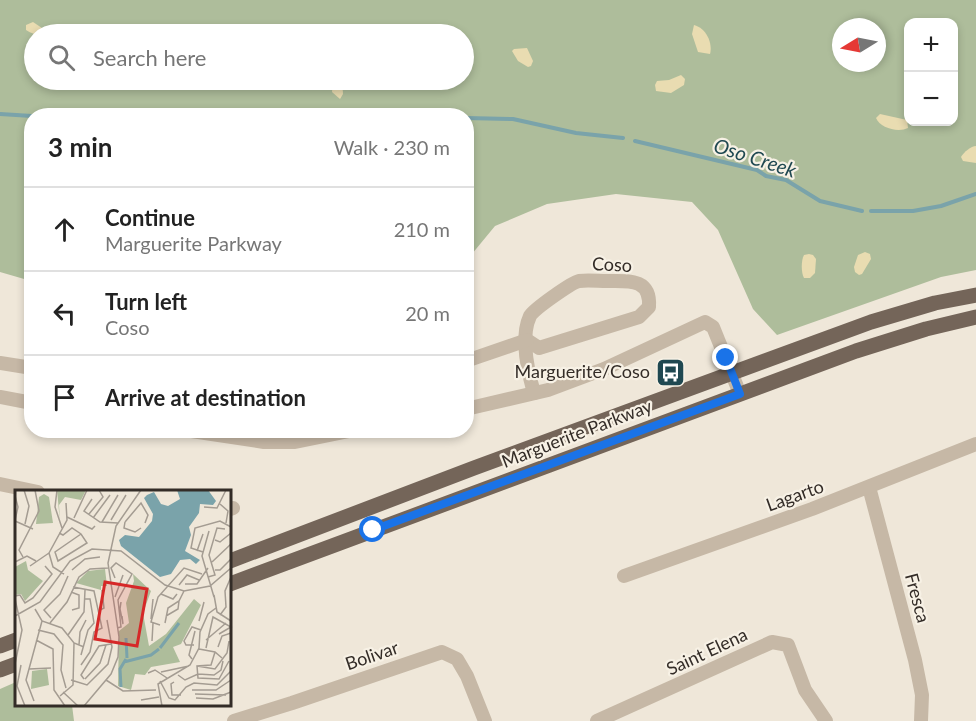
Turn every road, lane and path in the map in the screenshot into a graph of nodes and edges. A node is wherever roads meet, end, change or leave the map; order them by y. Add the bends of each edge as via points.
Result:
1 (976, 295) edge
2 (976, 317) edge
3 (526, 340) junction
4 (474, 358) edge
5 (0, 363) edge
6 (24, 367) edge
7 (732, 373) junction
8 (534, 393) junction
9 (740, 394) junction
10 (0, 397) edge
11 (24, 401) edge
12 (474, 407) edge
13 (249, 438) edge
14 (315, 438) edge
15 (976, 444) edge
16 (0, 484) edge
17 (869, 487) junction
18 (28, 490) edge
19 (231, 561) edge
20 (624, 576) dead end
21 (231, 584) edge
22 (15, 640) edge
23 (0, 646) edge
24 (15, 664) edge
25 (0, 670) edge
26 (234, 721) edge
27 (485, 721) edge
28 (597, 721) edge
29 (826, 721) edge
30 (921, 721) edge

1 - 7 main road, Marguerite Parkway via 871,322
2 - 9 main road, Marguerite Parkway via 856,351
3 - 3 street, Coso via 533,311 577,281 630,281 646,289 650,298 649,307 639,317 539,348
3 - 4 street, Coso
3 - 8 street, Coso via 526,364
5 - 6 street
7 - 8 street via 713,327 705,322 604,369
7 - 9 street
7 - 19 main road, Marguerite Parkway
8 - 12 street
9 - 21 main road, Marguerite Parkway
10 - 11 street
13 - 14 street via 295,442
15 - 17 street, Lagarto
16 - 18 street
17 - 20 street, Lagarto
17 - 30 street, Fresca via 915,660 922,695
22 - 23 main road
24 - 25 main road
26 - 27 street, Bolivar via 442,652 457,659
28 - 29 street, Saint Elena via 772,642 788,645 805,690

